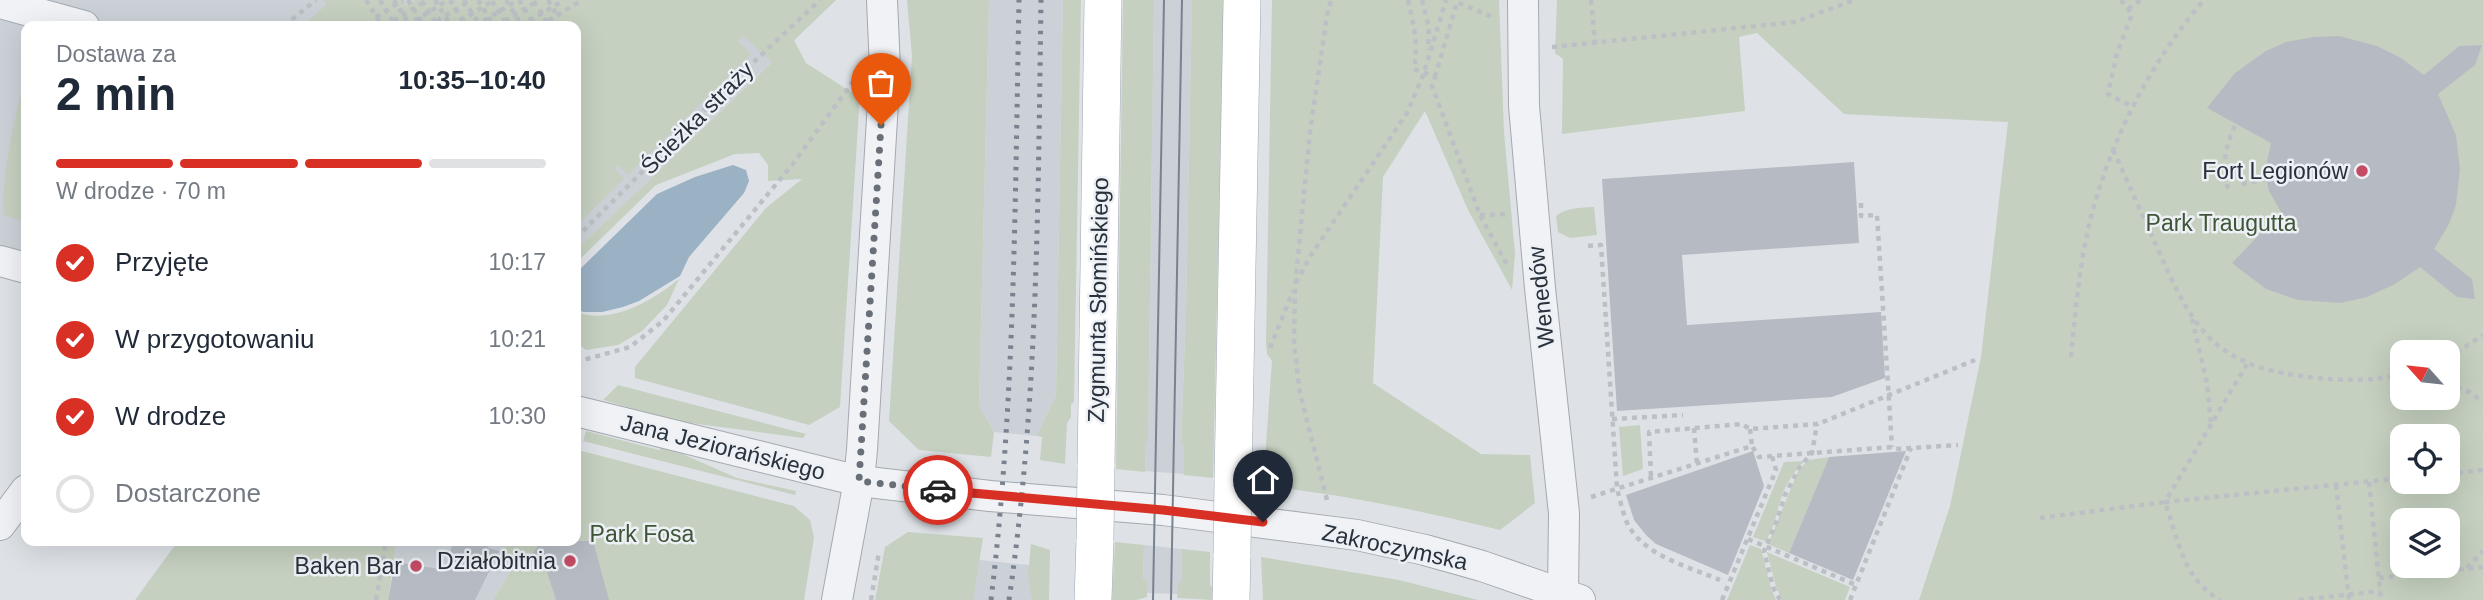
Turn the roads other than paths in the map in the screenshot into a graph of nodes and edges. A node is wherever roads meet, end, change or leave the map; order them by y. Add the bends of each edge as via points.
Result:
1 (882, 0) edge
2 (1104, 0) edge
3 (1242, 0) edge
4 (0, 3) edge
5 (1513, 11) edge
6 (67, 21) edge
7 (0, 261) edge
8 (21, 267) edge
9 (581, 412) edge
10 (859, 481) junction
11 (21, 497) edge
12 (1163, 510) joint
13 (0, 525) edge
14 (1571, 597) edge
15 (837, 600) edge
16 (1093, 600) edge
17 (1231, 600) edge

1 - 10 street via 885,69
2 - 16 main road, Zygmunta Słomińskiego, bridge
3 - 17 main road, bridge
4 - 6 street
5 - 14 street, Wenedów
7 - 8 street
9 - 10 street, Jana Jeziorańskiego
10 - 12 street, Jana Jeziorańskiego
10 - 15 street
11 - 13 street
12 - 14 street, Zakroczymska via 1394,542

